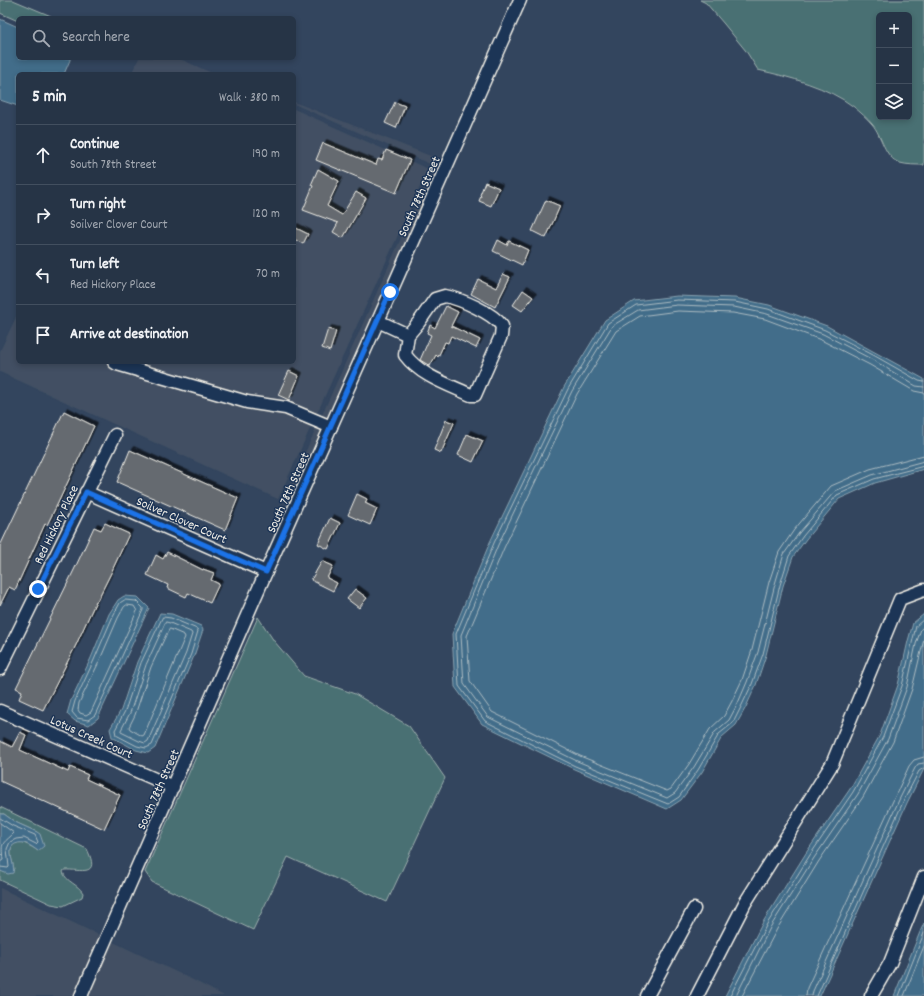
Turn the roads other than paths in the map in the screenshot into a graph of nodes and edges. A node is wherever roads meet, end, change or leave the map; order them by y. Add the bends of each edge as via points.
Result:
1 (520, 0) edge
2 (378, 322) junction
3 (408, 335) junction
4 (117, 364) edge
5 (331, 427) junction
6 (115, 435) dead end
7 (86, 492) junction
8 (266, 572) junction
9 (924, 590) edge
10 (0, 669) edge
11 (0, 711) edge
12 (173, 787) junction
13 (924, 876) edge
14 (694, 909) dead end
15 (81, 996) edge
16 (647, 996) edge
17 (696, 996) edge
18 (871, 996) edge

1 - 2 street, South 78th Street
2 - 3 street
2 - 5 street, South 78th Street
3 - 3 street via 405,355 412,364 422,372 475,395 501,336 502,326 499,321 484,312 445,296 435,299
4 - 5 street via 240,400 286,408
5 - 8 street, South 78th Street
6 - 7 street, Red Hickory Place
7 - 8 street, Soilver Clover Court
7 - 10 street, Red Hickory Place
8 - 12 street, South 78th Street
9 - 17 street via 900,598 832,764 745,903
11 - 12 street, Lotus Creek Court
12 - 15 street, South 78th Street
13 - 18 street via 890,963
14 - 16 street

